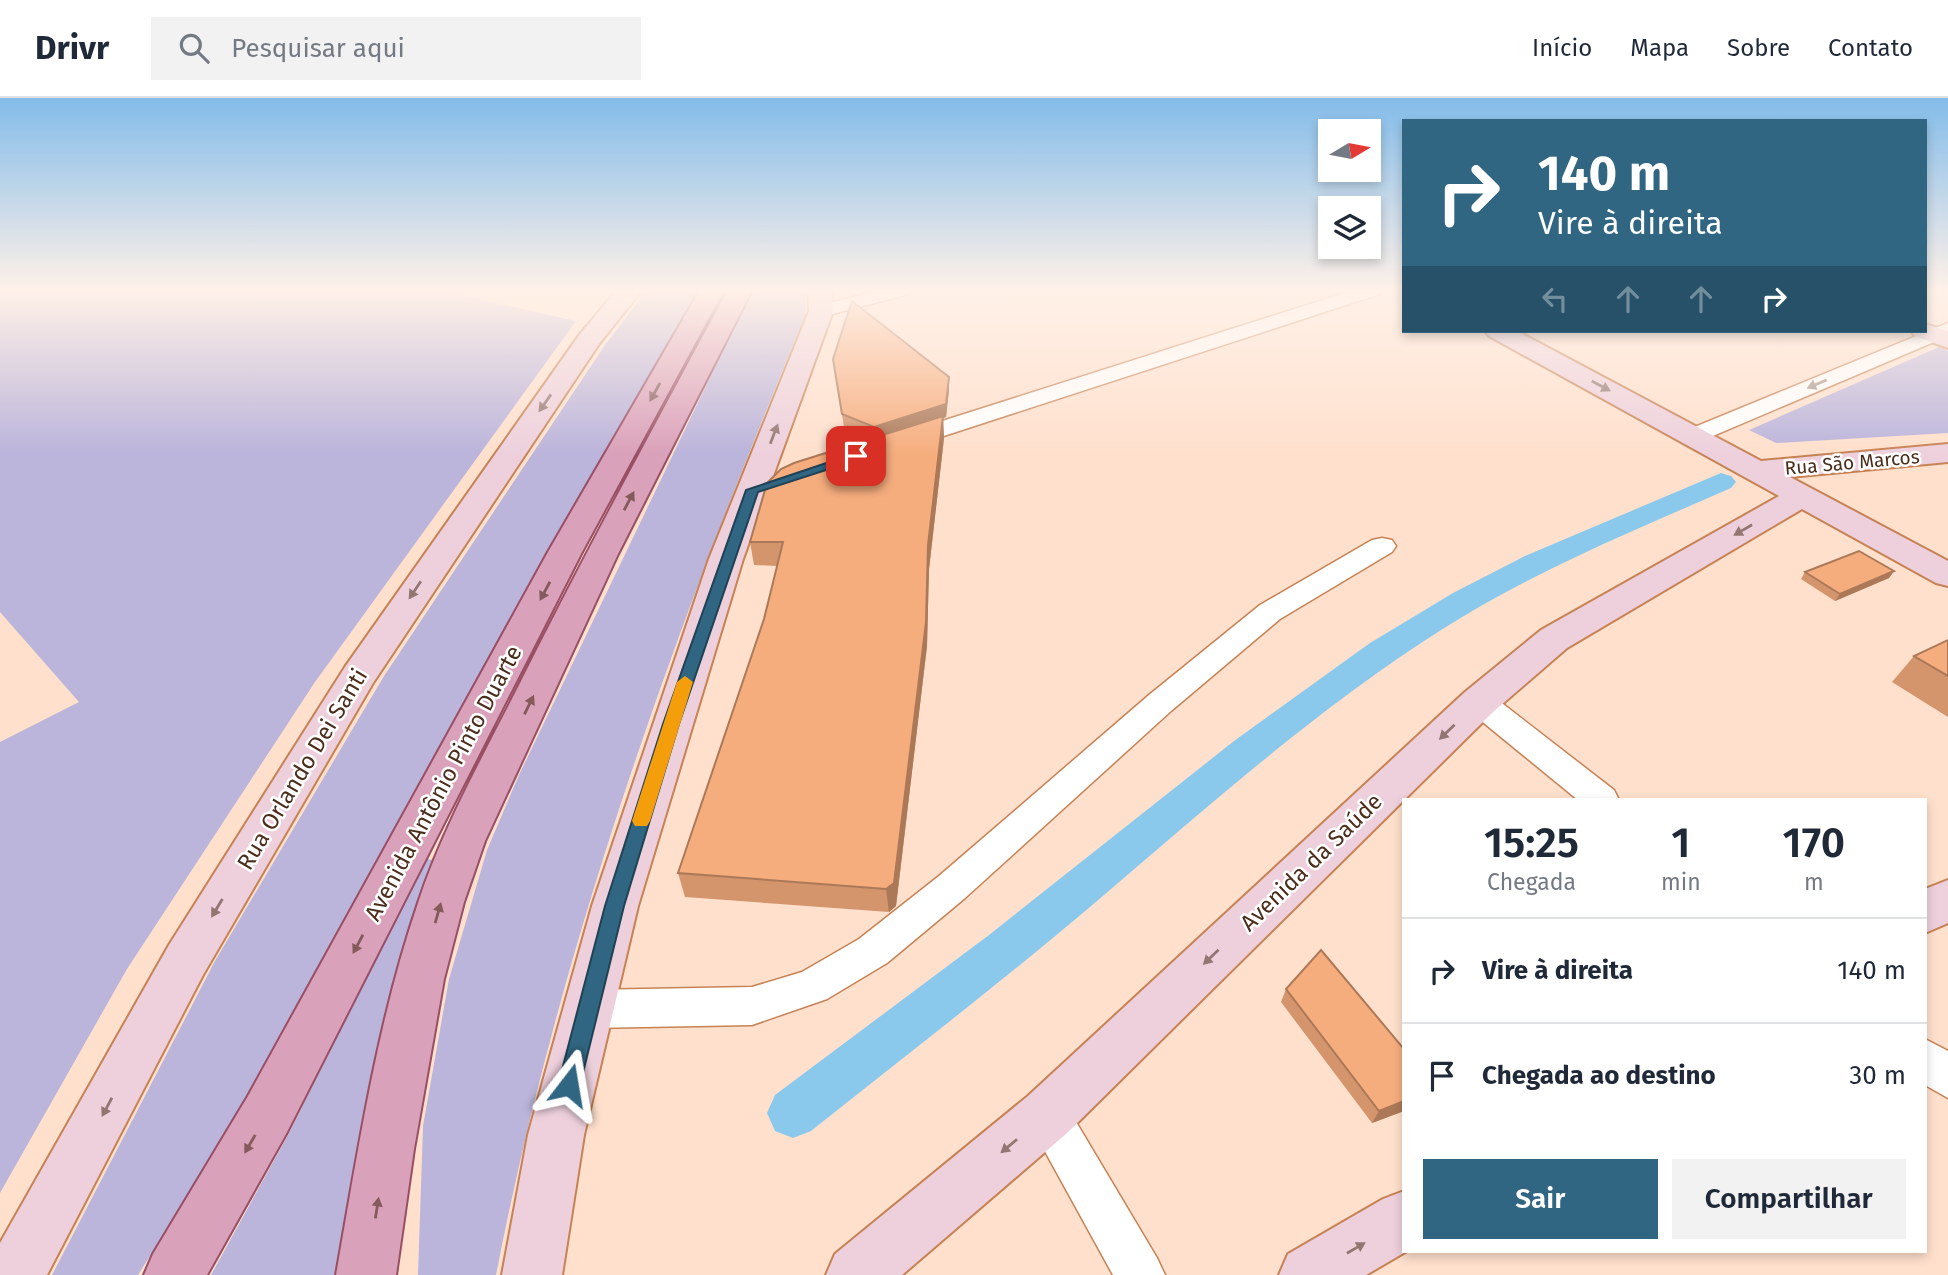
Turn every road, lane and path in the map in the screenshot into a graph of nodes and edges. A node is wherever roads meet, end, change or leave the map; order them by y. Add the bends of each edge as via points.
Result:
1 (585, 345) edge
2 (681, 345) edge
3 (711, 345) edge
4 (809, 345) edge
5 (1202, 345) edge
6 (1524, 345) edge
7 (1913, 345) edge
8 (1693, 436) junction
9 (884, 447) edge
10 (1948, 453) edge
11 (1801, 481) junction
12 (1381, 547) dead end
13 (1948, 575) edge
14 (1479, 702) junction
15 (1599, 798) edge
16 (1948, 899) edge
17 (1927, 912) edge
18 (589, 1009) junction
19 (1927, 1061) edge
20 (1948, 1077) edge
21 (1047, 1115) junction
22 (547, 1190) junction
23 (1402, 1221) edge
24 (15, 1275) edge
25 (174, 1275) edge
26 (366, 1275) edge
27 (532, 1275) edge
28 (562, 1275) edge
29 (856, 1275) edge
30 (1140, 1275) edge
31 (1310, 1275) edge

1 -> 24 main road, Rua Orlando Dei Santi via 358,676 186,960
2 -> 25 main road, Avenida Antônio Pinto Duarte via 565,552 268,1115
26 -> 3 main road, Avenida Antônio Pinto Duarte via 419,979 463,841 601,554
18 -> 4 main road via 671,724 765,485
5 - 9 street
6 -> 8 main road
7 -> 8 street
8 - 11 main road via 1756,471
10 - 11 main road, Rua São Marcos
11 - 13 main road
11 -> 14 main road, Avenida da Saúde via 1554,639
12 - 18 street via 1270,612 952,887 873,951 813,986 752,1006
14 - 15 street
14 -> 21 main road, Avenida da Saúde
16 - 17 main road
18 - 22 main road via 556,1135
19 - 20 street
21 -> 29 main road, Avenida da Saúde
21 - 30 street
22 - 27 main road
22 - 28 main road via 549,1243
31 -> 23 main road

